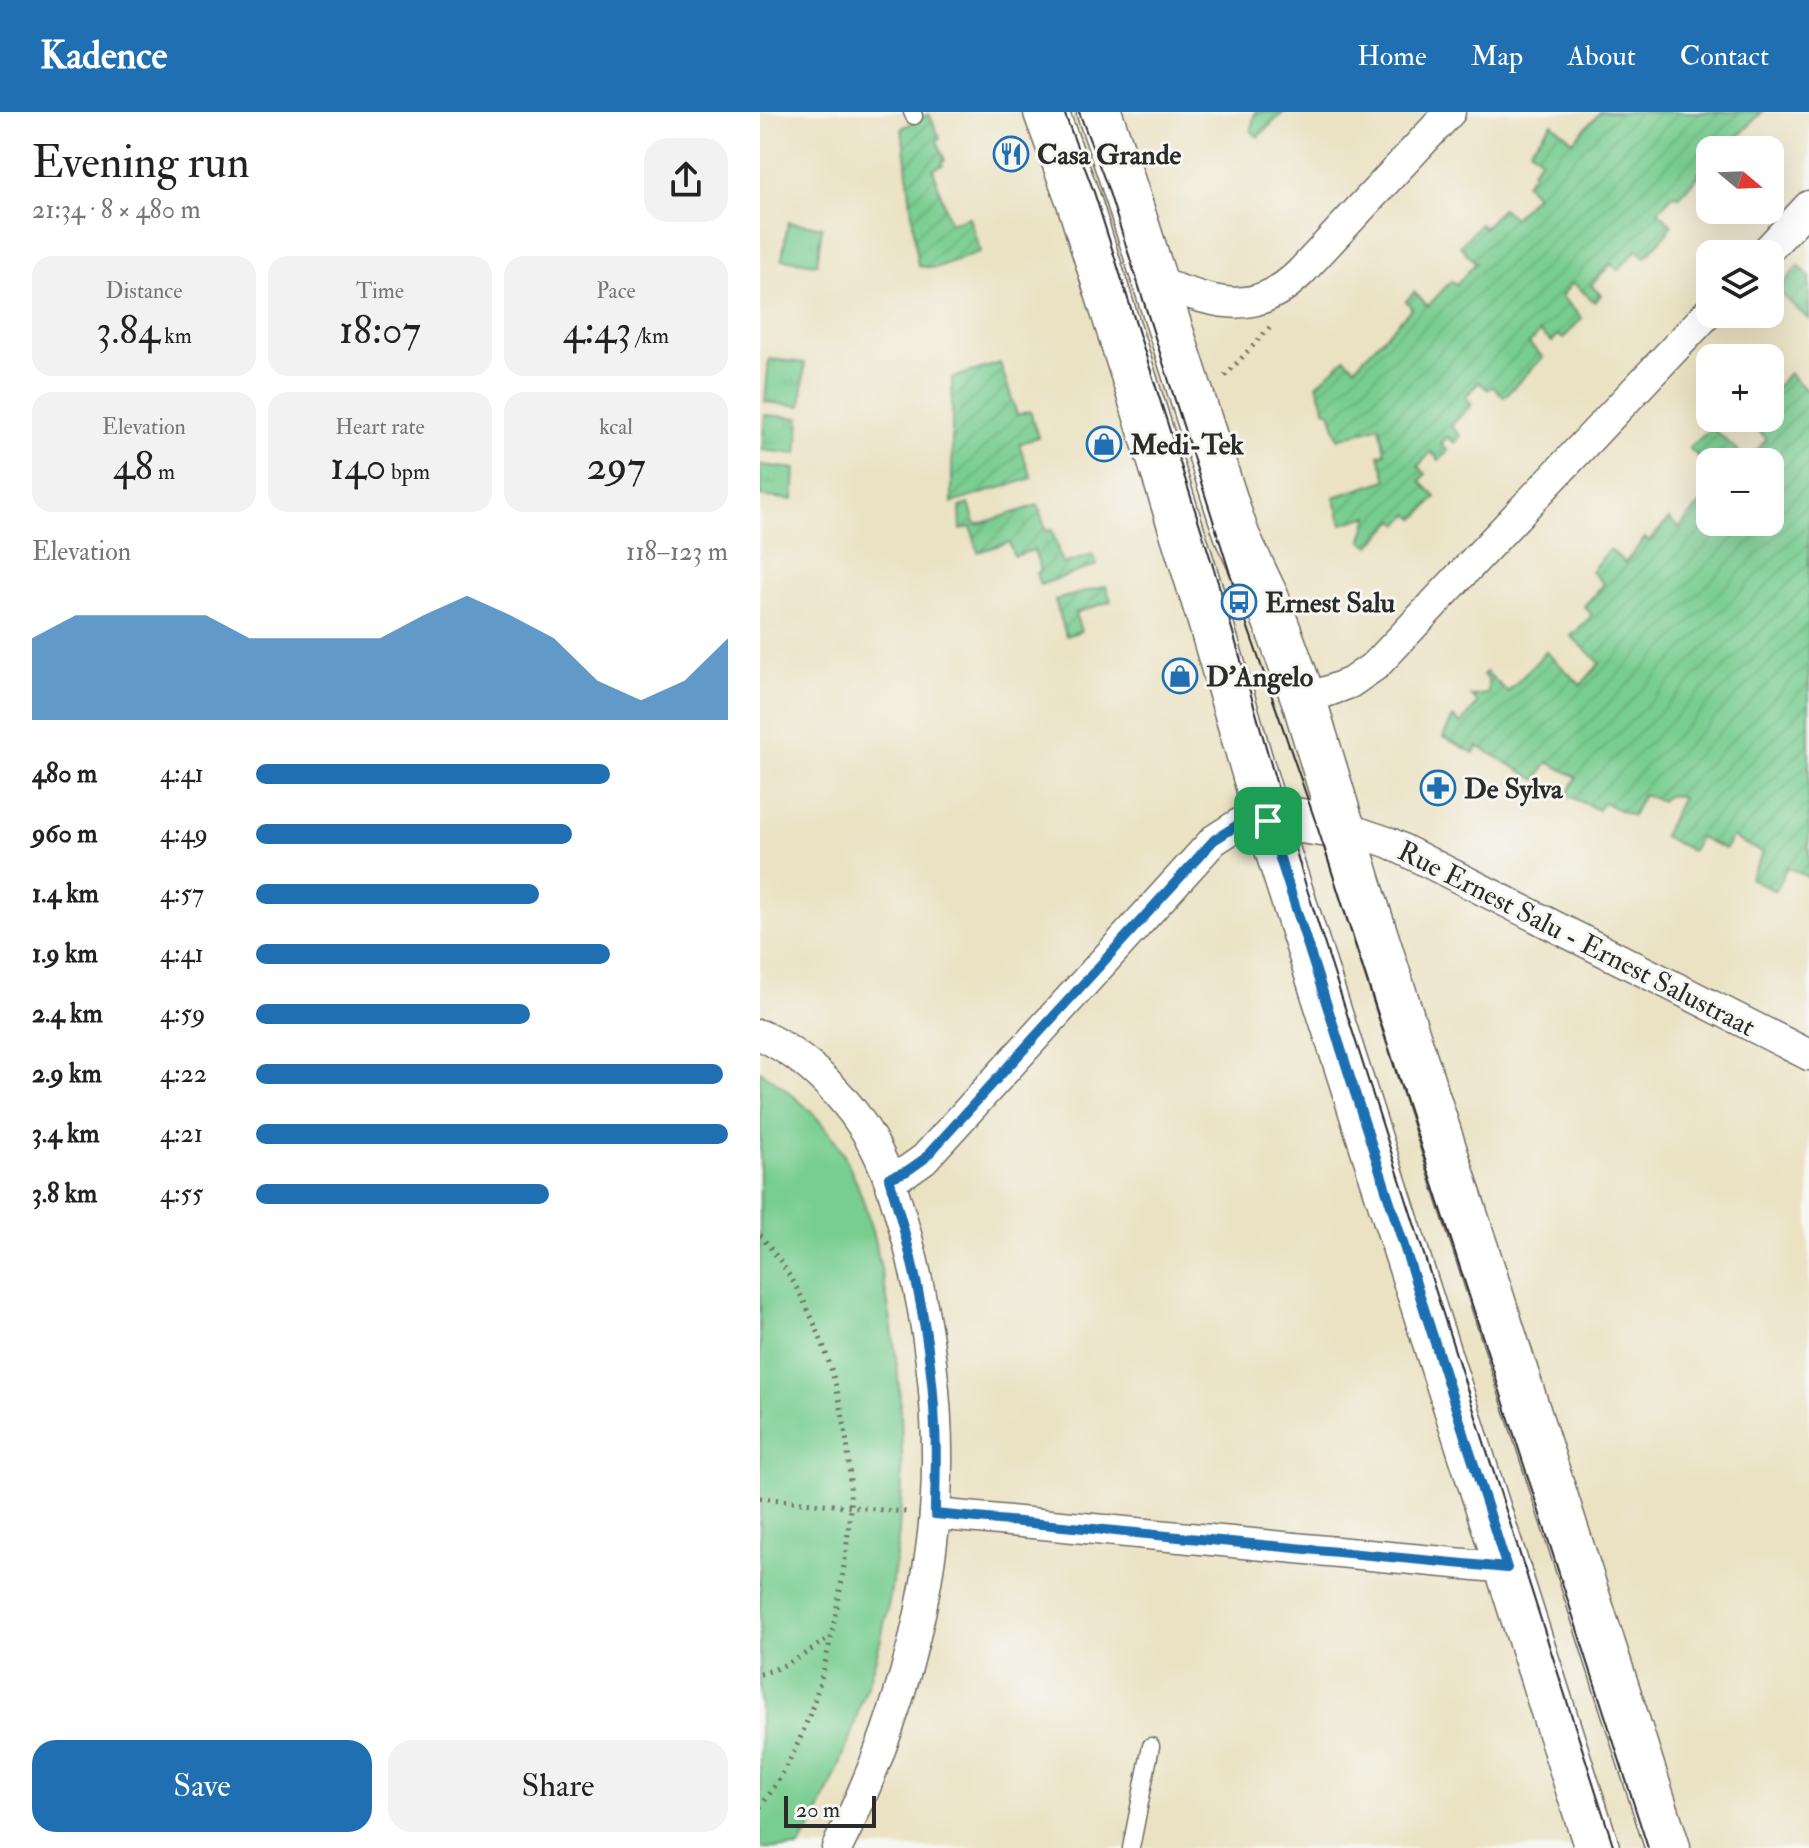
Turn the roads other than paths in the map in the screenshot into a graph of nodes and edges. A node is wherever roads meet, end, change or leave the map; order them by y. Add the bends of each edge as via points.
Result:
1 (1046, 112) edge
2 (1099, 112) edge
3 (1450, 112) edge
4 (1809, 206) edge
5 (1777, 240) edge
6 (1155, 282) junction
7 (1696, 326) edge
8 (1304, 700) junction
9 (1268, 821) junction
10 (1343, 827) junction
11 (760, 1035) edge
12 (1809, 1055) edge
13 (889, 1178) junction
14 (921, 1513) junction
15 (1507, 1568) junction
16 (1151, 1746) dead end
17 (837, 1848) edge
18 (1131, 1848) edge
19 (1597, 1848) edge
20 (1668, 1848) edge

1 - 9 main road via 1093,244
2 - 6 main road
3 - 6 street via 1279,292 1249,302 1216,301
4 - 5 street
6 - 8 main road via 1238,538
7 - 8 street via 1376,665 1350,683
8 - 10 main road
9 - 10 main road
9 - 13 street via 1239,824 1214,840 924,1159
9 - 15 main road
10 - 12 street, Rue Ernest Salu - Ernest Salustraat via 1390,843
10 - 20 main road
11 - 13 street via 834,1089 857,1117
13 - 14 street via 916,1273 935,1427
14 - 15 street
14 - 17 street via 931,1552 905,1674 889,1729
15 - 19 main road
16 - 18 lane

